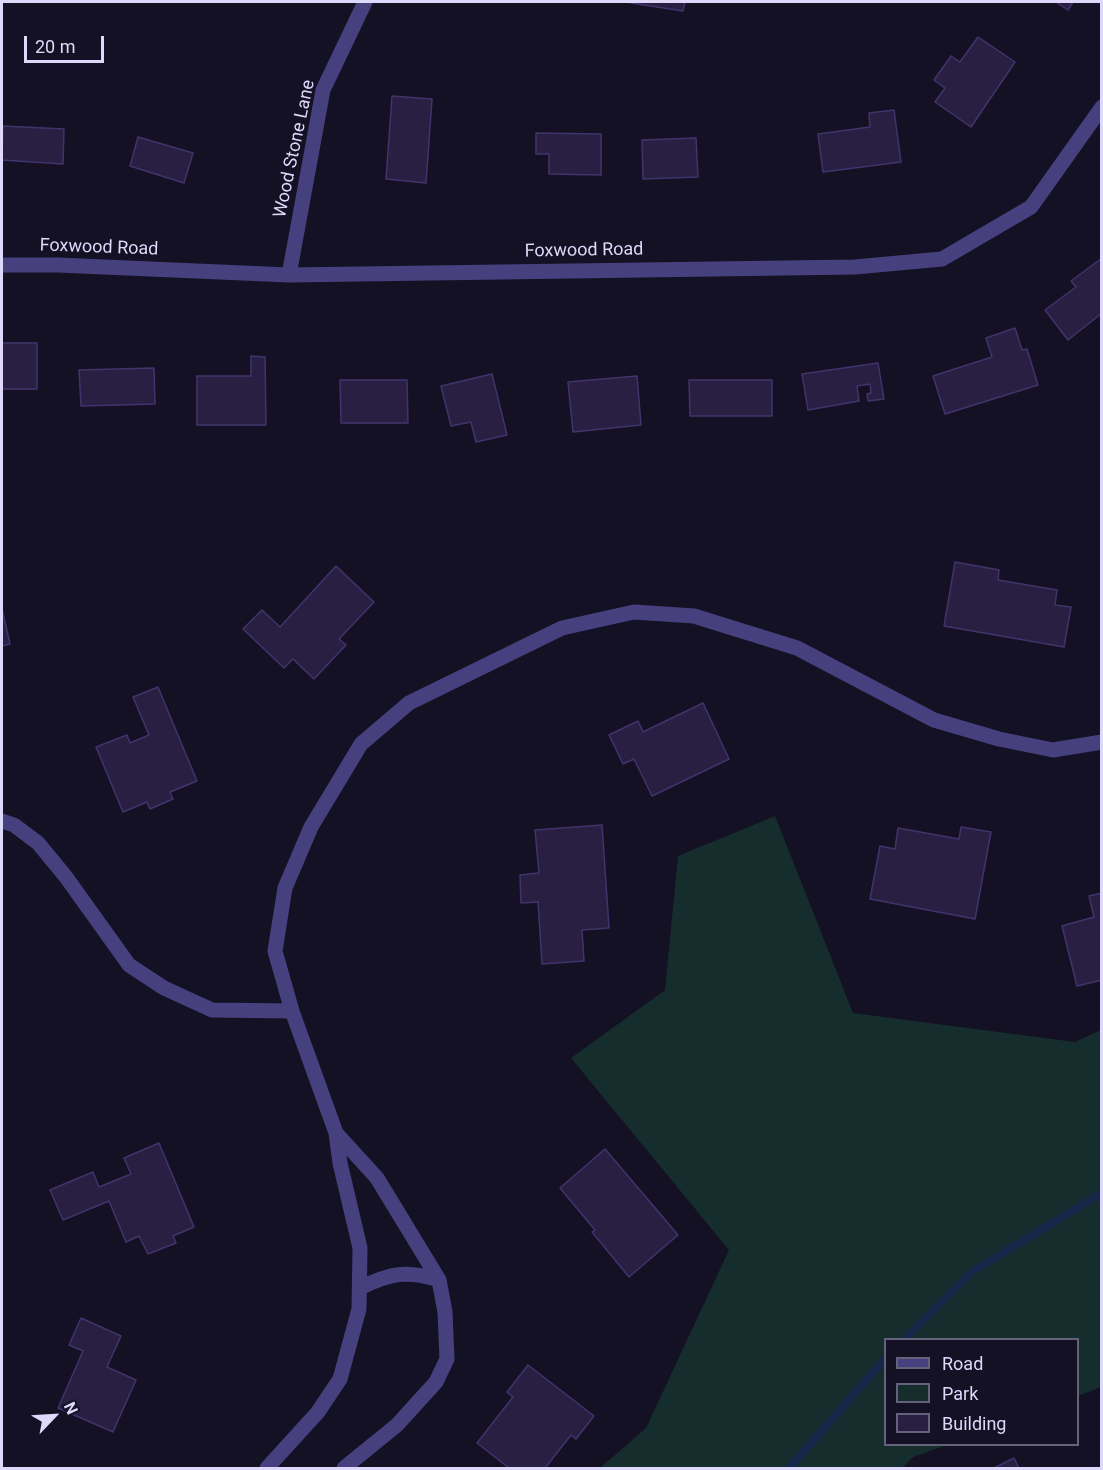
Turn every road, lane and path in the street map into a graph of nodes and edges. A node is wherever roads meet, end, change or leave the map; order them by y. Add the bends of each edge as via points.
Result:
1 (365, 2) edge
2 (1101, 107) edge
3 (2, 265) edge
4 (289, 275) junction
5 (1101, 742) edge
6 (2, 821) edge
7 (292, 1011) junction
8 (336, 1133) junction
9 (439, 1280) junction
10 (360, 1288) junction
11 (267, 1468) edge
12 (344, 1468) edge

1 - 4 street, Wood Stone Lane via 323,90
2 - 4 street, Foxwood Road via 1031,207 942,259 855,267
3 - 4 street, Foxwood Road
5 - 7 street via 1053,750 934,720 797,648 694,616 634,612 562,628 409,703 361,744 311,827 285,888 275,951
6 - 7 street via 38,843 129,965 164,988 212,1010
7 - 8 street
8 - 9 street via 377,1178
8 - 10 street via 360,1248
9 - 10 street via 400,1274
9 - 12 street via 446,1312 447,1359 436,1382 397,1425
10 - 11 street via 359,1309 339,1379 318,1412

